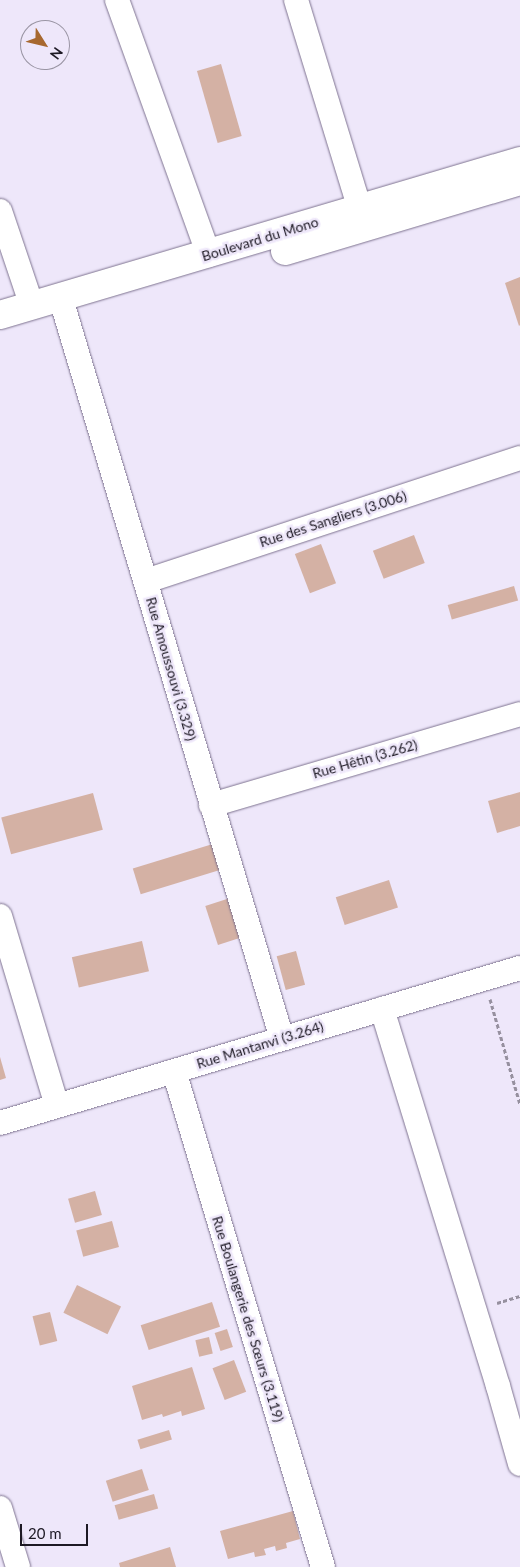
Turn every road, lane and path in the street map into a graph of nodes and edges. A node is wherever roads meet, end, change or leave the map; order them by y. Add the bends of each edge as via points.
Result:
1 (117, 0) edge
2 (296, 0) edge
3 (520, 161) edge
4 (520, 181) edge
5 (360, 209) junction
6 (0, 211) edge
7 (208, 255) junction
8 (32, 306) junction
9 (64, 306) junction
10 (0, 315) edge
11 (0, 334) edge
12 (520, 458) edge
13 (146, 581) junction
14 (520, 714) edge
15 (211, 805) junction
16 (0, 916) edge
17 (520, 968) edge
18 (485, 978) junction
19 (382, 1009) junction
20 (282, 1039) junction
21 (174, 1071) junction
22 (520, 1104) edge
23 (57, 1106) junction
24 (0, 1123) edge
25 (520, 1464) edge
26 (0, 1508) edge
27 (18, 1567) edge
28 (323, 1567) edge

1 - 7 street
2 - 5 street
3 - 5 main road, Boulevard du Mono
4 - 9 main road, Boulevard du Mono
5 - 7 main road, Boulevard du Mono
6 - 8 street
7 - 9 main road, Boulevard du Mono
8 - 9 main road, Boulevard du Mono
8 - 10 main road, Boulevard du Mono
9 - 11 main road, Boulevard du Mono
9 - 13 street, Rue Amoussouvi (3.329)
12 - 13 street, Rue des Sangliers (3.006)
13 - 15 street, Rue Amoussouvi (3.329)
14 - 15 street, Rue Hêtin (3.262)
15 - 20 street, Rue Amoussouvi (3.329)
16 - 23 street
17 - 18 street, Rue Mantanvi (3.264)
18 - 19 street, Rue Mantanvi (3.264)
18 - 22 path
19 - 20 street, Rue Mantanvi (3.264)
19 - 25 street
20 - 21 street, Rue Mantanvi (3.264)
21 - 23 street, Rue Mantanvi (3.264)
21 - 28 street, Rue Boulangerie des Sœurs (3.119)
23 - 24 street, Rue Mantanvi (3.264)
26 - 27 street

